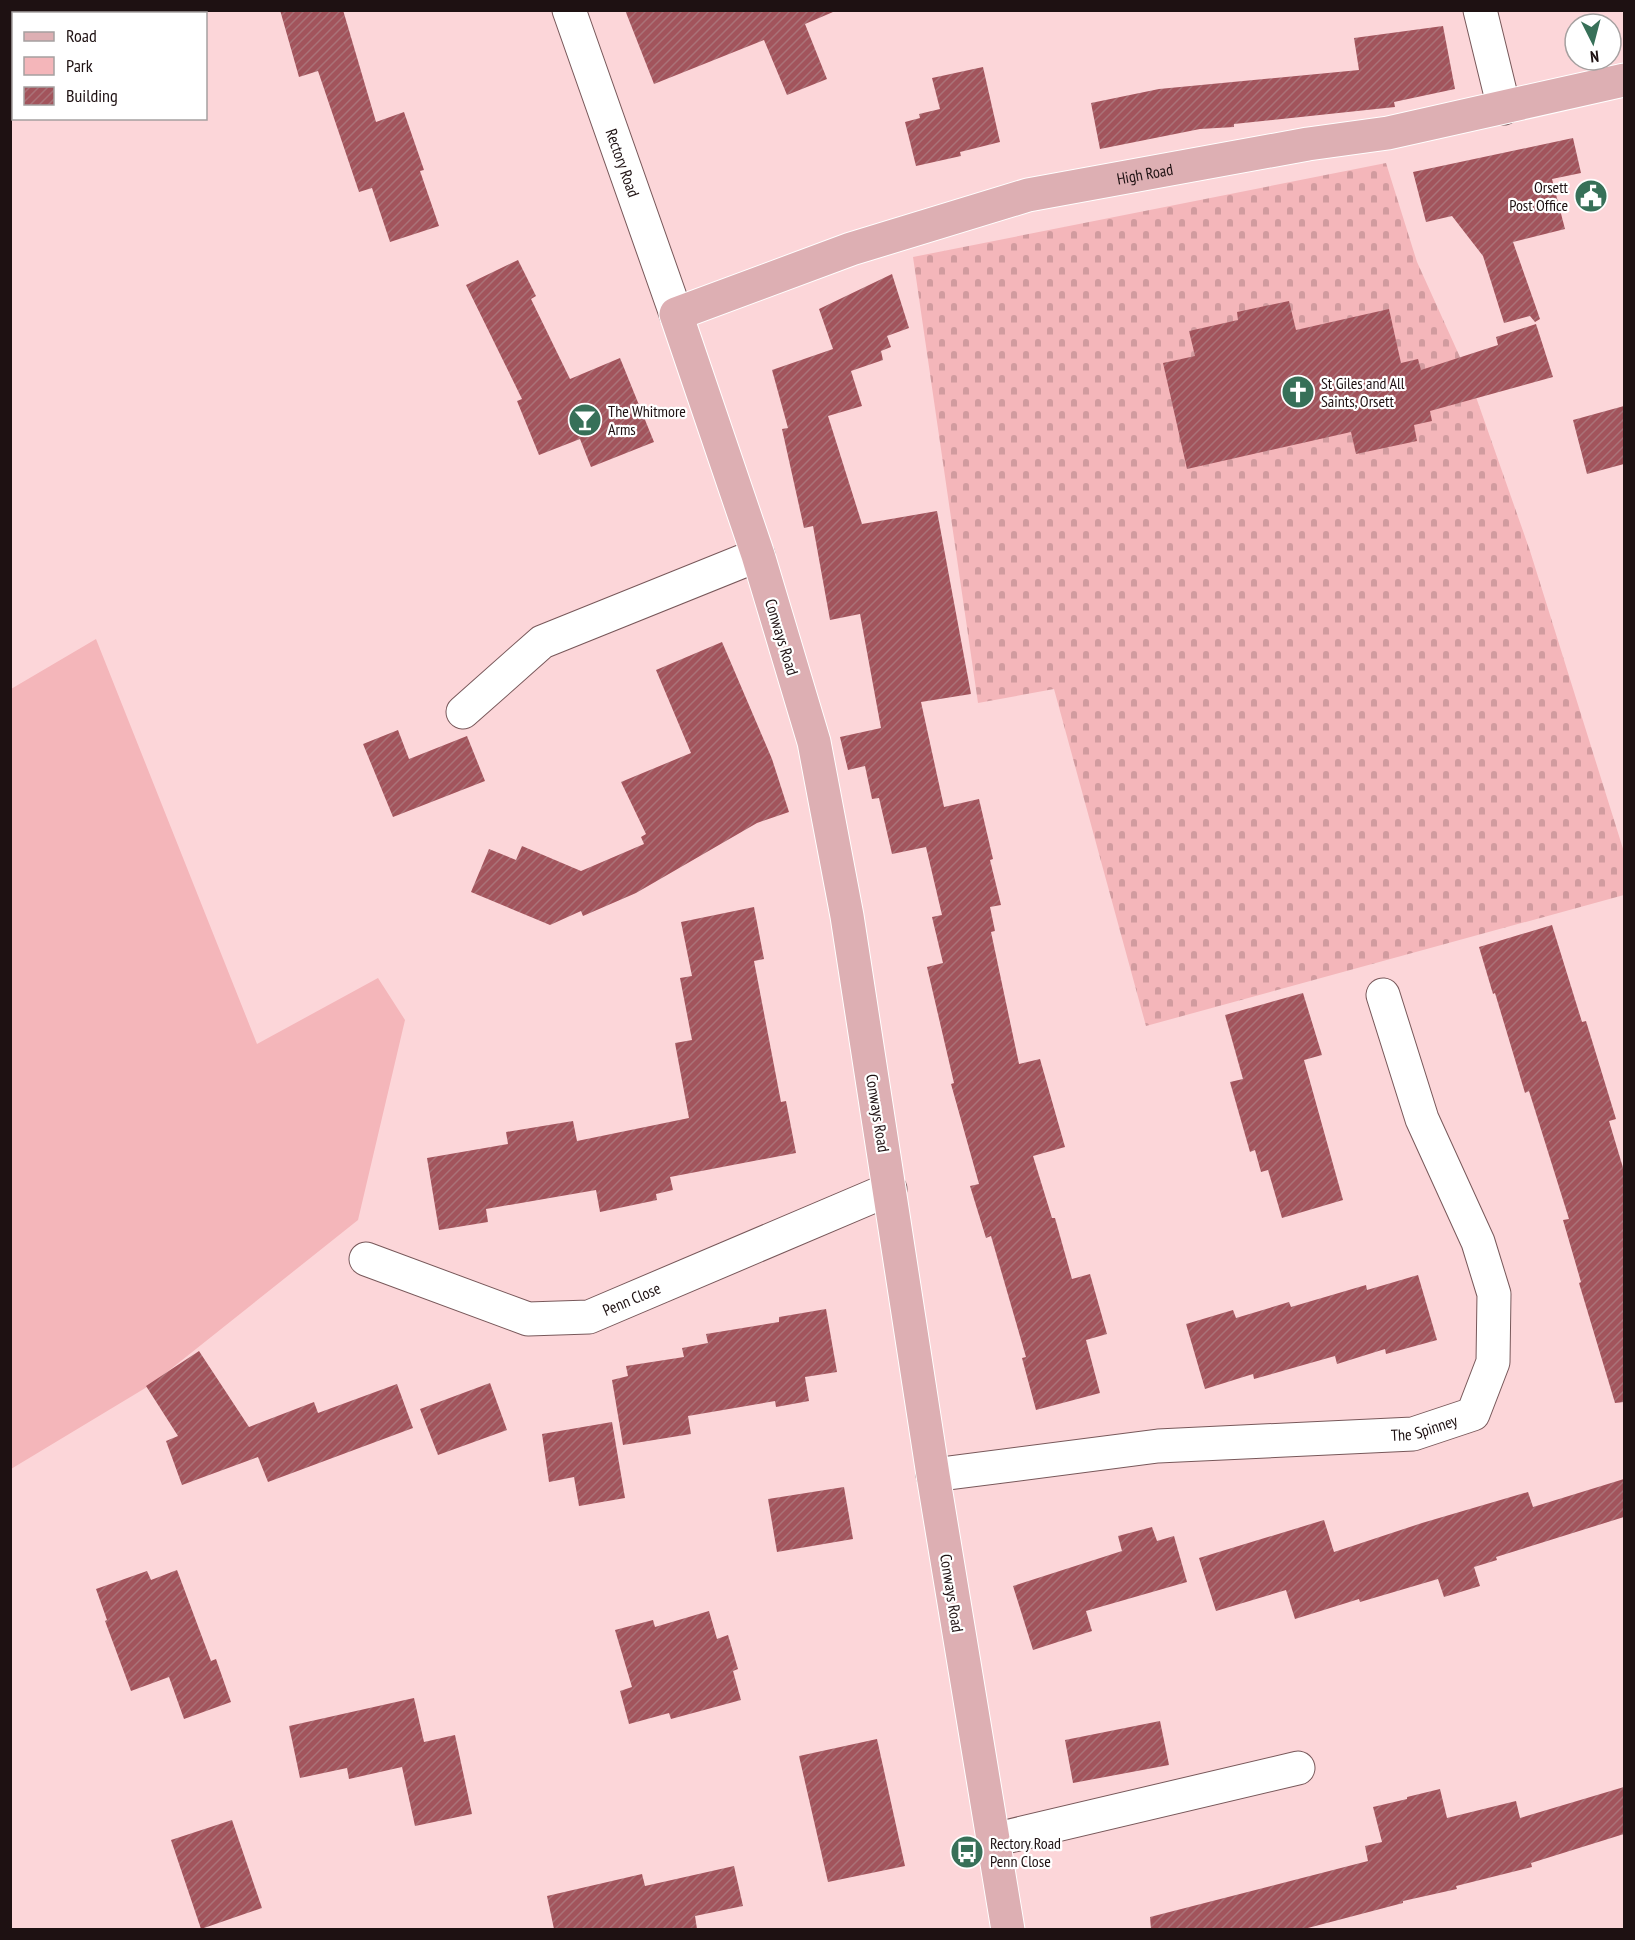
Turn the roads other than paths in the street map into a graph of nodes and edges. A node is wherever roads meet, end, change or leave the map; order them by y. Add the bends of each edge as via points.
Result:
1 (569, 10) edge
2 (1480, 10) edge
3 (1624, 80) edge
4 (1504, 108) junction
5 (676, 314) junction
6 (758, 555) junction
7 (463, 711) dead end
8 (1383, 995) dead end
9 (890, 1189) junction
10 (366, 1259) dead end
11 (933, 1475) junction
12 (1298, 1768) dead end
13 (993, 1840) junction
14 (1008, 1929) edge

1 - 5 street, Rectory Road
2 - 4 street
3 - 4 main road, High Road
4 - 5 main road, High Road via 1388,133 1028,195 851,249
5 - 6 main road, Conways Road
6 - 7 street via 542,642
6 - 9 main road, Conways Road via 814,742 848,916
8 - 11 street, The Spinney via 1422,1119 1478,1242 1494,1294 1493,1362 1473,1414 1413,1434 1158,1446
9 - 10 street, Penn Close via 589,1317 528,1319
9 - 11 main road, Conways Road
11 - 13 main road, Conways Road
12 - 13 street
13 - 14 main road, Conways Road

